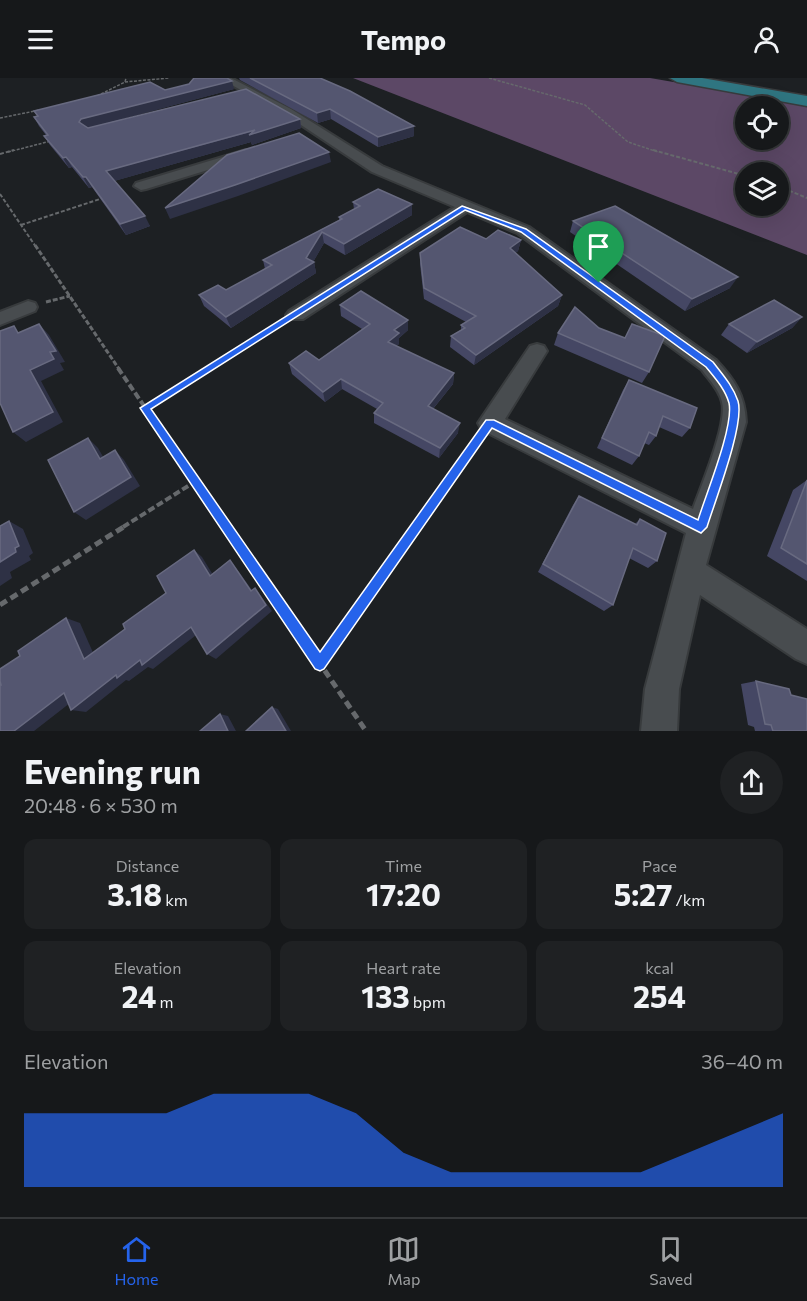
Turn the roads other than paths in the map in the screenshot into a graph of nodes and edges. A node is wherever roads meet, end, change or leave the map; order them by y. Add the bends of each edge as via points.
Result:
1 (677, 78) edge
2 (226, 88) edge
3 (807, 101) edge
4 (319, 131) junction
5 (298, 138) edge
6 (257, 150) edge
7 (141, 186) road end
8 (465, 207) junction
9 (28, 308) dead end
10 (296, 315) road end
11 (0, 319) edge
12 (537, 351) dead end
13 (701, 527) junction
14 (692, 573) junction
15 (807, 648) edge
16 (659, 731) edge

1 - 3 main road
2 - 4 street via 250,92
4 - 5 street
4 - 8 street via 377,169
6 - 7 street
8 - 10 street
8 - 13 street via 524,230 544,243 710,365 725,384 734,403 734,422
9 - 11 street
12 - 13 street via 490,423
13 - 14 street
14 - 15 street
14 - 16 street via 662,690

